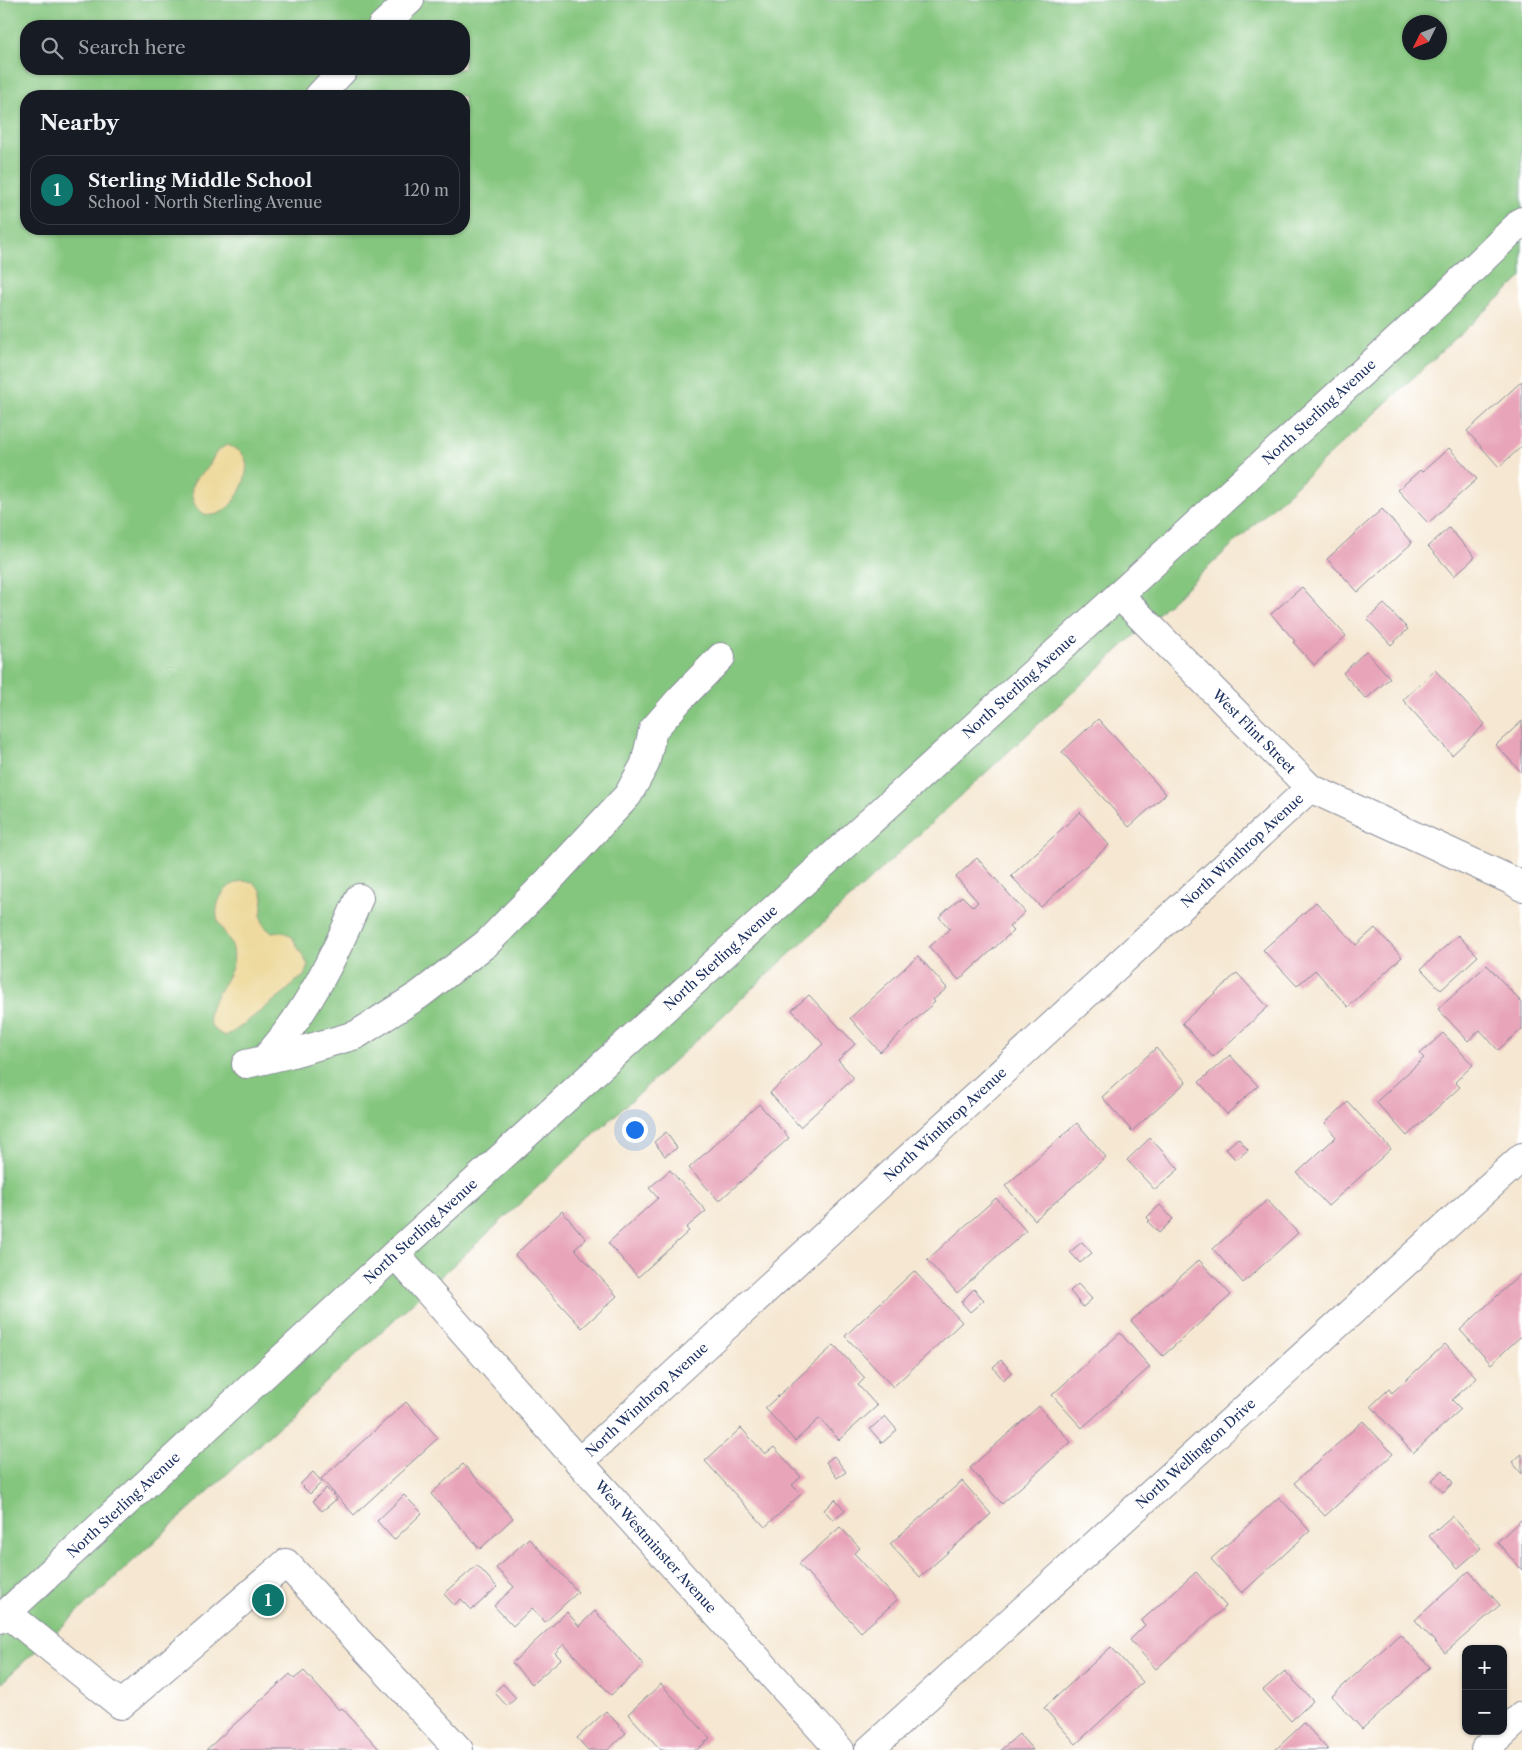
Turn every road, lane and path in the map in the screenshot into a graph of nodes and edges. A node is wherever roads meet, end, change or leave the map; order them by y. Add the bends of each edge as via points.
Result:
1 (410, 0) edge
2 (388, 20) edge
3 (338, 75) edge
4 (325, 90) edge
5 (1522, 221) edge
6 (1522, 237) edge
7 (1441, 300) junction
8 (1119, 595) junction
9 (721, 657) dead end
10 (1310, 788) junction
11 (1522, 888) edge
12 (359, 898) dead end
13 (1522, 1157) edge
14 (395, 1254) junction
15 (579, 1462) junction
16 (3, 1616) edge
17 (1522, 1716) edge
18 (459, 1750) edge
19 (840, 1750) edge
20 (869, 1750) edge
21 (1485, 1750) edge

1 - 2 street
3 - 4 street
5 - 7 street, North Sterling Avenue
6 - 7 street, North Sterling Avenue
7 - 8 street, North Sterling Avenue
8 - 10 street, West Flint Street
8 - 14 street, North Sterling Avenue
9 - 12 street via 653,730 645,764 628,795 487,942 419,995 356,1035 255,1062 282,1040 319,982
10 - 11 street, West Flint Street
10 - 15 street, North Winthrop Avenue
13 - 20 street, North Wellington Drive
14 - 15 street, West Westminster Avenue
14 - 16 street, North Sterling Avenue
15 - 19 street, West Westminster Avenue
16 - 18 street via 121,1705 286,1563
17 - 21 street

